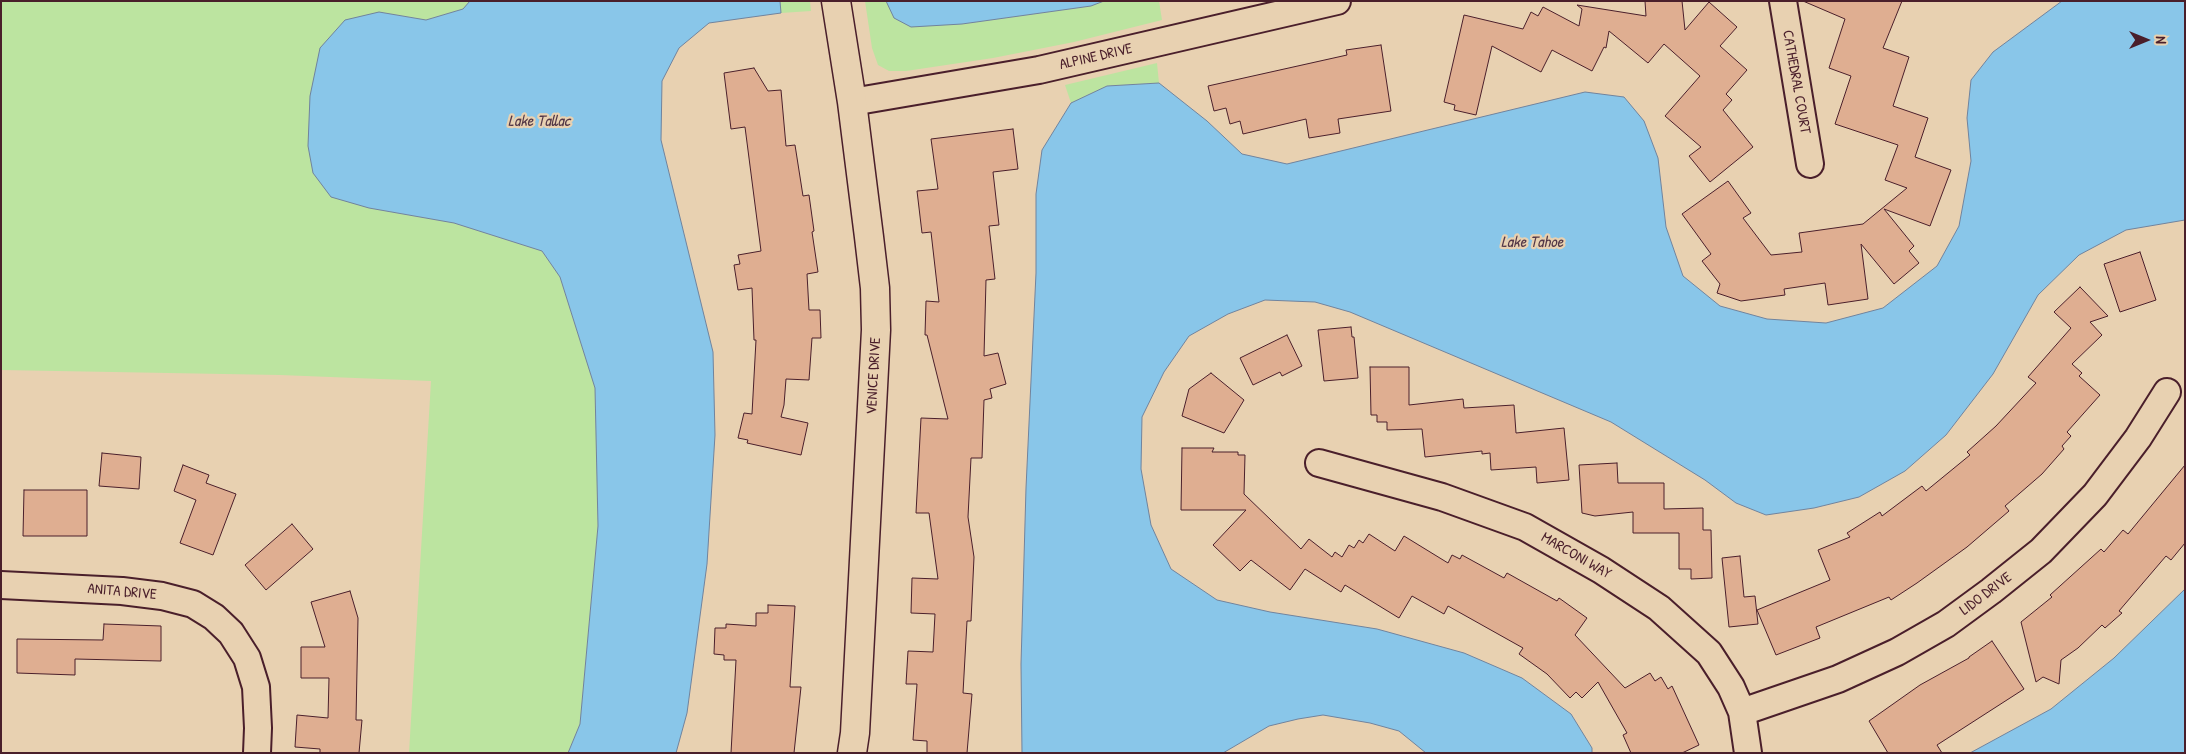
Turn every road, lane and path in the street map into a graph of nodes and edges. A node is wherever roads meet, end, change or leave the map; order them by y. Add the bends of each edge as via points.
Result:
1 (836, 1) edge
2 (1337, 1) edge
3 (1783, 1) edge
4 (852, 102) junction
5 (1810, 164) dead end
6 (2167, 392) dead end
7 (1319, 463) dead end
8 (1, 585) edge
9 (1742, 712) junction
10 (257, 753) edge
11 (852, 753) edge
12 (1748, 753) edge

1 - 4 street, VENICE DRIVE
2 - 4 street, ALPINE DRIVE via 1039,70
3 - 5 street, CATHEDRAL COURT
4 - 11 street, VENICE DRIVE via 874,279 876,330
6 - 9 street, LIDO DRIVE via 2138,438 2095,495 2041,551 1991,592 1946,624 1897,652 1838,679
7 - 9 street, MARCONI WAY via 1442,497 1525,526 1602,570 1659,608 1709,653 1731,687
8 - 10 street, ANITA DRIVE via 122,590 162,596 193,604 214,617 231,633 247,658 256,687
9 - 12 street, MARCONI WAY

